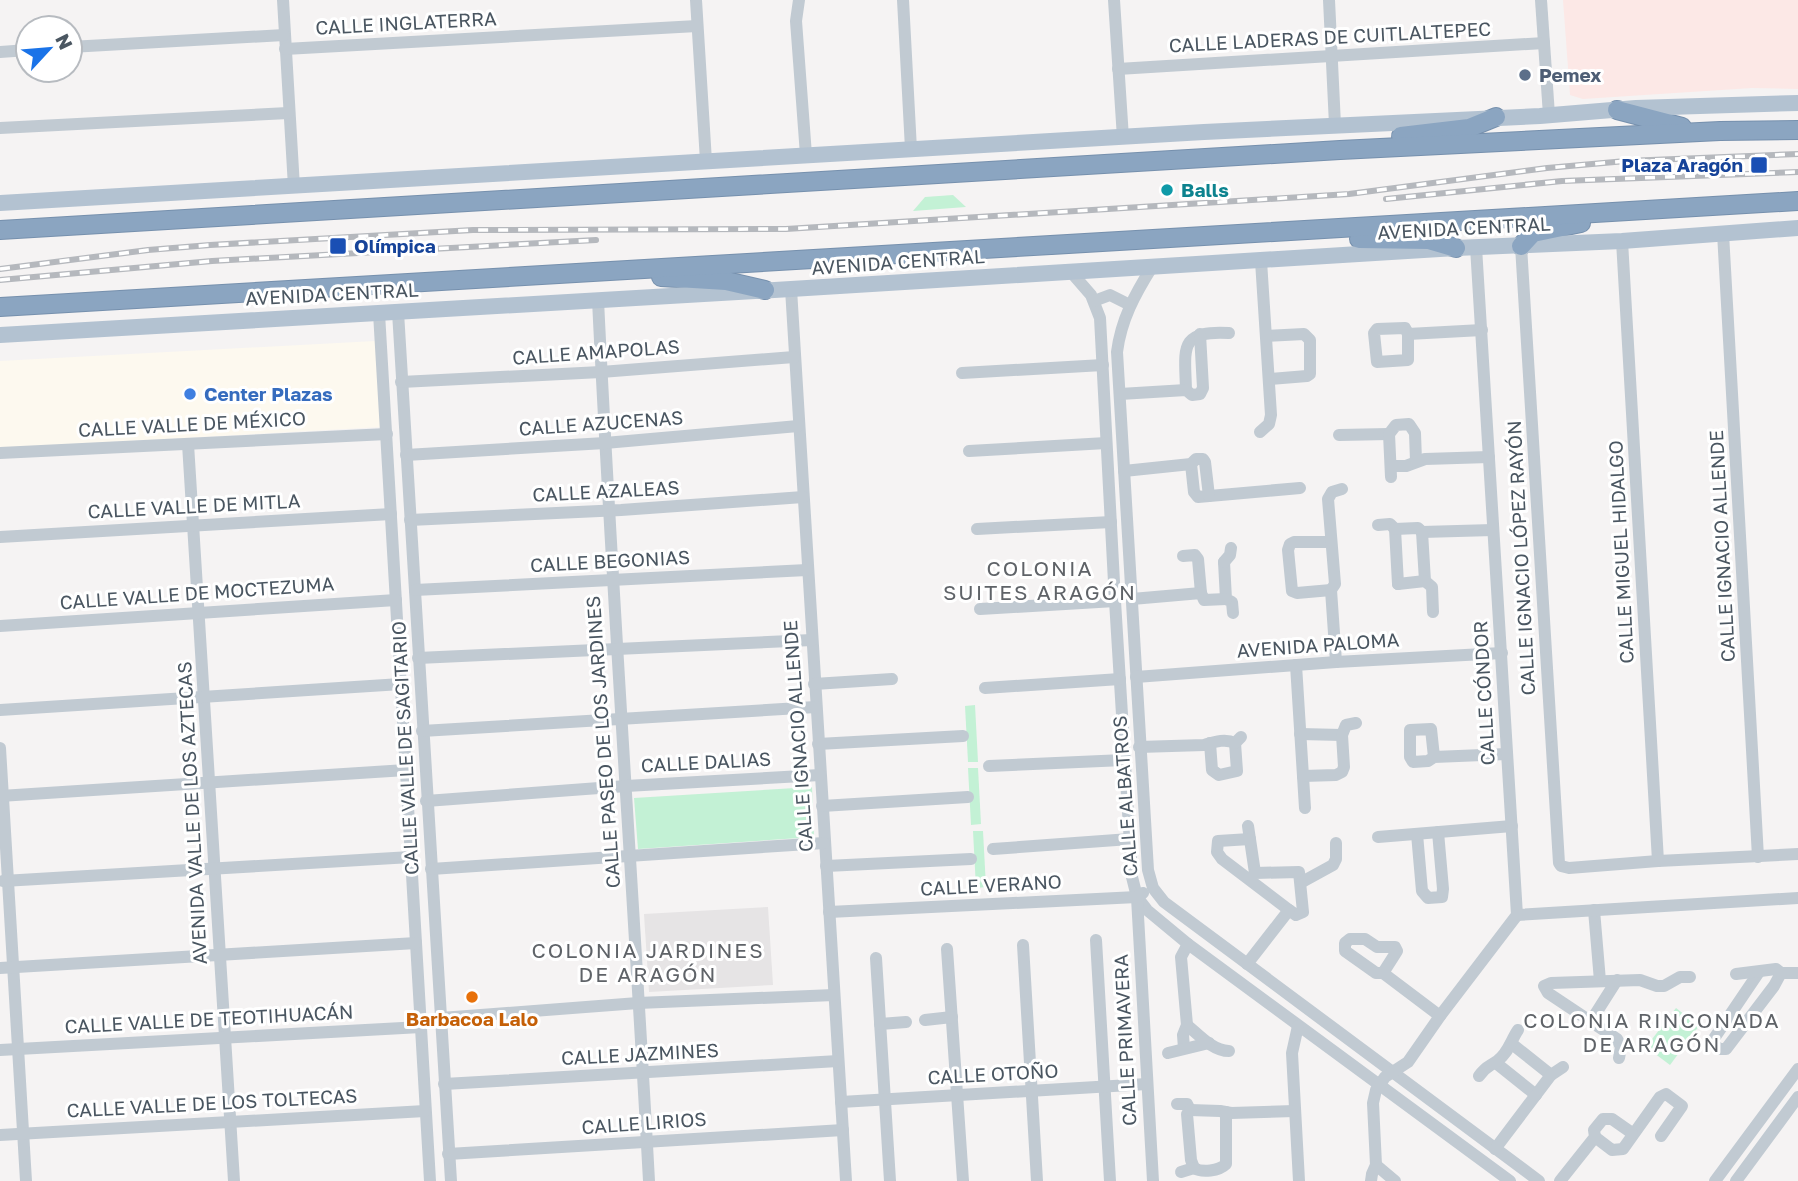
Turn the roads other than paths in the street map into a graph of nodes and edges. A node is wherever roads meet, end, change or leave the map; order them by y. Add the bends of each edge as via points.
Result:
1 (283, 0) edge
2 (696, 0) edge
3 (799, 0) edge
4 (903, 0) edge
5 (1114, 0) edge
6 (1329, 0) edge
7 (1541, 0) edge
8 (698, 26) junction
9 (284, 35) junction
10 (1544, 43) junction
11 (84, 46) edge
12 (285, 49) junction
13 (1332, 55) junction
14 (1118, 69) junction
15 (1798, 103) edge
16 (1617, 110) junction
17 (288, 113) junction
18 (1549, 115) junction
19 (1496, 117) junction
20 (1335, 125) junction
21 (0, 128) edge
22 (1798, 130) edge
23 (1706, 132) junction
24 (1123, 138) junction
25 (911, 149) junction
26 (1340, 150) junction
27 (806, 155) junction
28 (706, 162) junction
29 (294, 187) junction
30 (1798, 201) edge
31 (0, 203) edge
32 (1618, 211) junction
33 (1798, 228) edge
34 (0, 230) edge
35 (1296, 232) junction
36 (1723, 233) junction
37 (1622, 241) junction
38 (1521, 246) junction
39 (1476, 247) junction
40 (1456, 248) junction
41 (1261, 261) junction
42 (1153, 267) junction
43 (620, 271) junction
44 (1070, 272) junction
45 (791, 289) junction
46 (765, 290) junction
47 (598, 300) junction
48 (1094, 301) junction
49 (1130, 305) junction
50 (0, 307) edge
51 (398, 312) junction
52 (379, 313) junction
53 (1482, 330) junction
54 (1228, 333) dead end
55 (1408, 334) dead end
56 (0, 335) edge
57 (1266, 336) junction
58 (794, 357) junction
59 (1103, 365) junction
60 (601, 372) junction
61 (962, 373) dead end
62 (1270, 379) junction
63 (401, 382) junction
64 (1120, 394) junction
65 (798, 425) junction
66 (1260, 432) dead end
67 (1389, 433) junction
68 (387, 434) junction
69 (1339, 435) dead end
70 (605, 443) junction
71 (1106, 443) junction
72 (188, 444) junction
73 (968, 452) dead end
74 (0, 453) edge
75 (406, 455) junction
76 (1489, 457) junction
77 (1416, 461) junction
78 (1124, 471) junction
79 (1300, 488) dead end
80 (1342, 489) dead end
81 (803, 497) junction
82 (608, 510) junction
83 (391, 513) junction
84 (410, 520) junction
85 (1111, 523) junction
86 (194, 524) junction
87 (1378, 525) dead end
88 (977, 529) dead end
89 (1395, 529) junction
90 (1493, 530) junction
91 (1422, 532) junction
92 (0, 537) edge
93 (1331, 542) junction
94 (1230, 548) dead end
95 (1183, 556) dead end
96 (1224, 562) junction
97 (1199, 563) junction
98 (807, 570) junction
99 (611, 580) junction
100 (1425, 582) junction
101 (415, 590) junction
102 (1331, 590) junction
103 (1200, 593) junction
104 (1132, 598) junction
105 (1226, 599) junction
106 (396, 600) junction
107 (1115, 601) junction
108 (979, 609) dead end
109 (199, 611) junction
110 (1433, 612) dead end
111 (1233, 613) dead end
112 (0, 625) edge
113 (812, 640) junction
114 (616, 649) junction
115 (1502, 653) junction
116 (418, 658) junction
117 (1336, 662) junction
118 (1296, 665) junction
119 (1136, 677) junction
120 (892, 679) dead end
121 (1120, 679) junction
122 (401, 684) junction
123 (814, 684) junction
124 (985, 688) dead end
125 (205, 697) junction
126 (816, 707) junction
127 (0, 710) edge
128 (620, 717) junction
129 (1356, 723) dead end
130 (422, 731) junction
131 (1300, 734) junction
132 (1342, 735) junction
133 (963, 736) dead end
134 (1210, 743) junction
135 (818, 744) junction
136 (1139, 747) junction
137 (0, 748) edge
138 (1507, 754) junction
139 (1434, 757) dead end
140 (1124, 760) junction
141 (989, 766) dead end
142 (406, 770) junction
143 (820, 775) junction
144 (1303, 776) junction
145 (209, 784) junction
146 (626, 786) junction
147 (1, 796) edge
148 (968, 797) dead end
149 (426, 801) junction
150 (822, 806) junction
151 (1305, 808) dead end
152 (1512, 826) junction
153 (1438, 832) junction
154 (1417, 834) junction
155 (1378, 837) dead end
156 (1130, 839) junction
157 (824, 843) junction
158 (1336, 843) dead end
159 (993, 849) dead end
160 (1798, 854) edge
161 (630, 855) junction
162 (1759, 857) junction
163 (411, 858) junction
164 (971, 859) dead end
165 (1658, 861) junction
166 (826, 866) junction
167 (431, 869) junction
168 (214, 870) junction
169 (1252, 877) junction
170 (4, 881) edge
171 (1301, 882) junction
172 (1153, 888) junction
173 (1137, 897) junction
174 (1798, 898) edge
175 (1289, 910) junction
176 (1594, 910) junction
177 (829, 912) junction
178 (1517, 915) junction
179 (1097, 940) dead end
180 (416, 943) junction
181 (1188, 944) junction
182 (1023, 945) dead end
183 (947, 949) dead end
184 (220, 956) junction
185 (876, 958) dead end
186 (1247, 964) junction
187 (7, 968) edge
188 (1759, 972) junction
189 (1383, 973) dead end
190 (1781, 973) junction
191 (1798, 973) edge
192 (1736, 974) dead end
193 (1690, 976) dead end
194 (1617, 980) junction
195 (1600, 981) junction
196 (834, 995) junction
197 (638, 1003) junction
198 (1440, 1016) junction
199 (952, 1017) junction
200 (441, 1018) junction
201 (925, 1020) dead end
202 (1591, 1021) junction
203 (906, 1022) dead end
204 (880, 1024) junction
205 (1186, 1026) junction
206 (1298, 1026) junction
207 (421, 1027) junction
208 (1518, 1030) dead end
209 (224, 1037) junction
210 (1209, 1043) junction
211 (1512, 1044) junction
212 (1184, 1048) junction
213 (18, 1049) junction
214 (0, 1050) edge
215 (1229, 1051) dead end
216 (1168, 1054) dead end
217 (1619, 1058) dead end
218 (838, 1061) junction
219 (1496, 1063) junction
220 (1563, 1067) dead end
221 (1798, 1069) edge
222 (1391, 1071) junction
223 (642, 1073) junction
224 (1551, 1074) junction
225 (1479, 1076) dead end
226 (444, 1084) junction
227 (1147, 1084) junction
228 (1379, 1085) junction
229 (1104, 1088) junction
230 (1031, 1091) junction
231 (956, 1095) junction
232 (1536, 1095) junction
233 (884, 1099) junction
234 (841, 1102) junction
235 (1796, 1103) edge
236 (1177, 1104) dead end
237 (1190, 1110) junction
238 (425, 1111) junction
239 (1294, 1111) junction
240 (1226, 1112) junction
241 (230, 1121) junction
242 (843, 1130) junction
243 (23, 1133) junction
244 (1632, 1133) junction
245 (0, 1135) edge
246 (1661, 1136) dead end
247 (1595, 1137) junction
248 (646, 1141) junction
249 (1495, 1149) junction
250 (448, 1154) junction
251 (1376, 1165) junction
252 (1194, 1168) junction
253 (1181, 1172) dead end
254 (26, 1181) edge
255 (234, 1181) edge
256 (430, 1181) edge
257 (451, 1181) edge
258 (649, 1181) edge
259 (846, 1181) edge
260 (890, 1181) edge
261 (962, 1181) edge
262 (1037, 1181) edge
263 (1110, 1181) edge
264 (1153, 1181) edge
265 (1299, 1181) edge
266 (1371, 1181) edge
267 (1395, 1181) edge
268 (1510, 1181) edge
269 (1539, 1181) edge
270 (1560, 1181) edge
271 (1715, 1181) edge
272 (1736, 1181) edge

1 - 9 street
2 - 8 street
3 - 27 street via 796,21
4 - 25 street
5 - 14 street
6 - 13 street
7 - 10 street
8 - 12 street, CALLE INGLATERRA
8 - 28 street
9 - 11 street
9 - 12 street
10 - 13 street, CALLE LADERAS DE CUITLALTEPEC
10 - 18 street
12 - 17 street
13 - 14 street, CALLE LADERAS DE CUITLALTEPEC
13 - 20 street
14 - 24 street
15 - 16 main road
16 - 18 main road
16 - 23 highway
17 - 21 street
17 - 29 street
18 - 19 main road
19 - 20 main road
19 - 26 highway via 1469,128 1373,139
20 - 24 main road
22 - 23 highway
23 - 26 highway
24 - 25 main road
25 - 27 main road
26 - 34 highway
27 - 28 main road
28 - 29 main road
29 - 31 main road
30 - 32 highway, AVENIDA CENTRAL
32 - 35 highway, AVENIDA CENTRAL
32 - 38 highway via 1541,230
33 - 36 main road, AVENIDA CENTRAL
35 - 40 highway via 1429,240
35 - 43 highway, AVENIDA CENTRAL
36 - 37 main road, AVENIDA CENTRAL
36 - 162 street, CALLE IGNACIO ALLENDE
37 - 38 main road, AVENIDA CENTRAL
37 - 165 street, CALLE MIGUEL HIDALGO
38 - 39 main road, AVENIDA CENTRAL
38 - 165 street, CALLE IGNACIO LÓPEZ RAYÓN via 1558,859 1561,866 1569,868
39 - 40 main road, AVENIDA CENTRAL
39 - 53 street, CALLE CÓNDOR
40 - 41 main road, AVENIDA CENTRAL
41 - 42 main road, AVENIDA CENTRAL
41 - 57 street
42 - 44 main road, AVENIDA CENTRAL
42 - 49 street, CALLE ALBATROS
43 - 46 highway via 726,281
43 - 50 highway, AVENIDA CENTRAL
44 - 45 main road, AVENIDA CENTRAL
44 - 48 street, CALLE ALBATROS
45 - 46 main road, AVENIDA CENTRAL
45 - 58 street, CALLE IGNACIO ALLENDE
46 - 47 main road, AVENIDA CENTRAL
47 - 51 main road, AVENIDA CENTRAL
47 - 60 street, CALLE PASEO DE LOS JARDINES
48 - 49 street via 1110,295
48 - 59 street, CALLE ALBATROS via 1100,318
49 - 64 street, CALLE ALBATROS via 1119,339
51 - 52 main road, AVENIDA CENTRAL
51 - 63 street, CALLE VALLE DE SAGITARIO
52 - 56 main road, AVENIDA CENTRAL
52 - 68 street, CALLE VALLE DE SAGITARIO
53 - 55 street
53 - 76 street, CALLE CÓNDOR
54 - 64 street via 1200,334 1203,390 1194,396 1186,390
57 - 62 street
57 - 62 street via 1308,336 1312,369 1307,376
58 - 60 street, CALLE AMAPOLAS
58 - 65 street, CALLE IGNACIO ALLENDE
59 - 61 street
59 - 71 street, CALLE ALBATROS
60 - 63 street, CALLE AMAPOLAS
60 - 70 street, CALLE PASEO DE LOS JARDINES
62 - 66 street via 1270,421
63 - 75 street, CALLE VALLE DE SAGITARIO
64 - 78 street, CALLE ALBATROS
65 - 70 street, CALLE AZUCENAS
65 - 81 street, CALLE IGNACIO ALLENDE
67 - 69 street
67 - 77 street via 1399,424 1412,427
67 - 77 street via 1391,471
68 - 72 street, CALLE VALLE DE MÉXICO
68 - 83 street, CALLE VALLE DE SAGITARIO
70 - 75 street, CALLE AZUCENAS
70 - 82 street, CALLE PASEO DE LOS JARDINES
71 - 73 street
71 - 85 street, CALLE ALBATROS
72 - 74 street, CALLE VALLE DE MÉXICO
72 - 86 street, AVENIDA VALLE DE LOS AZTECAS
75 - 84 street, CALLE VALLE DE SAGITARIO
76 - 77 street
76 - 90 street, CALLE CÓNDOR
78 - 79 street via 1191,464 1196,459 1205,460 1209,496
78 - 104 street, CALLE ALBATROS
80 - 93 street via 1328,499
81 - 82 street, CALLE AZALEAS
81 - 98 street, CALLE IGNACIO ALLENDE
82 - 84 street, CALLE AZALEAS
82 - 99 street, CALLE PASEO DE LOS JARDINES
83 - 86 street, CALLE VALLE DE MITLA
83 - 106 street, CALLE VALLE DE SAGITARIO
84 - 101 street, CALLE VALLE DE SAGITARIO
85 - 88 street
85 - 107 street, CALLE ALBATROS
86 - 92 street, CALLE VALLE DE MITLA
86 - 109 street, AVENIDA VALLE DE LOS AZTECAS
87 - 89 street via 1392,524
89 - 91 street
89 - 100 street via 1394,588
90 - 91 street
90 - 115 street, CALLE CÓNDOR
91 - 100 street
93 - 102 street via 1335,584
93 - 102 street via 1294,542 1288,550 1292,591
94 - 96 street
95 - 97 street via 1195,555
96 - 97 street
96 - 105 street
97 - 103 street
98 - 99 street, CALLE BEGONIAS
98 - 113 street, CALLE IGNACIO ALLENDE
99 - 101 street, CALLE BEGONIAS
99 - 114 street, CALLE PASEO DE LOS JARDINES
100 - 110 street via 1432,587
101 - 116 street, CALLE VALLE DE SAGITARIO
102 - 117 street
103 - 104 street
103 - 105 street via 1204,600
104 - 119 street, CALLE ALBATROS
105 - 111 street via 1232,602
106 - 109 street, CALLE VALLE DE MOCTEZUMA
106 - 122 street, CALLE VALLE DE SAGITARIO
107 - 108 street
107 - 121 street, CALLE ALBATROS
109 - 112 street, CALLE VALLE DE MOCTEZUMA
109 - 125 street, AVENIDA VALLE DE LOS AZTECAS
113 - 114 street
113 - 123 street, CALLE IGNACIO ALLENDE
114 - 116 street
114 - 128 street, CALLE PASEO DE LOS JARDINES
115 - 117 street, AVENIDA PALOMA
115 - 138 street, CALLE CÓNDOR
116 - 130 street, CALLE VALLE DE SAGITARIO
117 - 118 street, AVENIDA PALOMA
118 - 119 street, AVENIDA PALOMA
118 - 131 street
119 - 136 street, CALLE ALBATROS
120 - 123 street
121 - 124 street
121 - 140 street, CALLE ALBATROS
122 - 125 street
122 - 142 street, CALLE VALLE DE SAGITARIO
123 - 126 street, CALLE IGNACIO ALLENDE
125 - 127 street
125 - 145 street, AVENIDA VALLE DE LOS AZTECAS
126 - 128 street
126 - 135 street, CALLE IGNACIO ALLENDE
128 - 130 street
128 - 146 street, CALLE PASEO DE LOS JARDINES
129 - 132 street via 1344,726
130 - 149 street, CALLE VALLE DE SAGITARIO
131 - 132 street
131 - 144 street
132 - 144 street via 1342,772
133 - 135 street
134 - 134 street via 1238,740 1237,771 1215,775
134 - 136 street
135 - 143 street, CALLE IGNACIO ALLENDE
136 - 172 street, CALLE ALBATROS
137 - 147 street
138 - 139 street
138 - 152 street, CALLE CÓNDOR
140 - 141 street
140 - 156 street, CALLE ALBATROS
142 - 145 street
142 - 163 street, CALLE VALLE DE SAGITARIO
143 - 146 street, CALLE DALIAS
143 - 150 street, CALLE IGNACIO ALLENDE
144 - 151 street
145 - 147 street
145 - 168 street, AVENIDA VALLE DE LOS AZTECAS
146 - 149 street, CALLE DALIAS
146 - 161 street, CALLE PASEO DE LOS JARDINES
147 - 170 street
148 - 150 street
149 - 167 street, CALLE VALLE DE SAGITARIO
150 - 157 street, CALLE IGNACIO ALLENDE
152 - 153 street
152 - 178 street, CALLE CÓNDOR
153 - 154 street
153 - 154 street via 1443,889 1442,897 1436,899 1422,891
154 - 155 street
156 - 159 street
156 - 173 street, CALLE ALBATROS
157 - 161 street
157 - 166 street, CALLE IGNACIO ALLENDE
158 - 171 street via 1335,864
160 - 162 street
161 - 167 street
161 - 197 street, CALLE PASEO DE LOS JARDINES
162 - 165 street
163 - 168 street
163 - 180 street, CALLE VALLE DE SAGITARIO
164 - 166 street
166 - 177 street, CALLE IGNACIO ALLENDE
167 - 200 street, CALLE VALLE DE SAGITARIO
168 - 170 street
168 - 184 street, AVENIDA VALLE DE LOS AZTECAS
169 - 169 street via 1249,832 1217,842 1222,859
169 - 171 street via 1297,871
169 - 175 street
170 - 187 street
171 - 175 street via 1303,912 1296,915
172 - 173 street, CALLE VERANO
172 - 186 street, CALLE ALBATROS via 1164,902
173 - 177 street, CALLE VERANO
173 - 181 street, CALLE ALBATROS
173 - 227 street, CALLE PRIMAVERA
174 - 176 street
175 - 186 street
176 - 178 street
176 - 195 street
177 - 196 street, CALLE IGNACIO ALLENDE
178 - 198 street
179 - 229 street
180 - 184 street
180 - 207 street, CALLE VALLE DE SAGITARIO
181 - 205 street via 1181,957
181 - 206 street, CALLE ALBATROS
182 - 230 street
183 - 199 street
184 - 187 street
184 - 209 street, AVENIDA VALLE DE LOS AZTECAS
185 - 204 street
186 - 222 street, CALLE ALBATROS
187 - 213 street
188 - 190 street
188 - 190 street via 1713,1040 1719,1049 1726,1049
188 - 192 street
189 - 198 street
190 - 191 street
193 - 194 street via 1664,986
194 - 195 street
194 - 202 street
195 - 202 street via 1551,983 1544,988
196 - 197 street
196 - 218 street, CALLE IGNACIO ALLENDE
197 - 200 street
197 - 223 street, CALLE PASEO DE LOS JARDINES
198 - 222 street via 1408,1062
199 - 201 street
199 - 231 street
200 - 226 street, CALLE VALLE DE SAGITARIO
202 - 217 street via 1620,1043
203 - 204 street
204 - 233 street
205 - 210 street
205 - 212 street
206 - 228 street, CALLE ALBATROS
206 - 239 street via 1292,1046
207 - 209 street, CALLE VALLE DE TEOTIHUACÁN
207 - 238 street, CALLE VALLE DE SAGITARIO
208 - 211 street
209 - 213 street, CALLE VALLE DE TEOTIHUACÁN
209 - 241 street, AVENIDA VALLE DE LOS AZTECAS
210 - 212 street
210 - 215 street
211 - 219 street
211 - 224 street
212 - 216 street
213 - 214 street, CALLE VALLE DE TEOTIHUACÁN
213 - 243 street
218 - 223 street, CALLE JAZMINES
218 - 234 street, CALLE IGNACIO ALLENDE
219 - 225 street via 1487,1065
219 - 232 street
220 - 224 street
221 - 271 street
222 - 228 street
222 - 249 street, CALLE ALBATROS
223 - 226 street, CALLE JAZMINES
223 - 248 street, CALLE PASEO DE LOS JARDINES
224 - 232 street
226 - 250 street, CALLE VALLE DE SAGITARIO
227 - 229 street, CALLE OTOÑO
227 - 264 street, CALLE PRIMAVERA
228 - 251 street via 1373,1103
228 - 268 street, CALLE ALBATROS
229 - 230 street, CALLE OTOÑO
229 - 263 street
230 - 231 street, CALLE OTOÑO
230 - 262 street
231 - 233 street, CALLE OTOÑO
231 - 261 street
232 - 249 street
233 - 234 street, CALLE OTOÑO
233 - 260 street
234 - 242 street, CALLE IGNACIO ALLENDE
235 - 272 street
236 - 237 street via 1186,1104
237 - 240 street
237 - 252 street
238 - 241 street, CALLE VALLE DE LOS TOLTECAS
238 - 256 street, CALLE VALLE DE SAGITARIO
239 - 240 street
239 - 265 street
240 - 252 street via 1226,1164 1216,1170
241 - 243 street, CALLE VALLE DE LOS TOLTECAS
241 - 255 street, AVENIDA VALLE DE LOS AZTECAS
242 - 248 street, CALLE LIRIOS
242 - 259 street, CALLE IGNACIO ALLENDE
243 - 245 street, CALLE VALLE DE LOS TOLTECAS
243 - 254 street
244 - 246 street via 1666,1094 1682,1106
244 - 247 street via 1625,1148 1617,1151
244 - 247 street via 1605,1118 1594,1130
247 - 270 street
248 - 250 street, CALLE LIRIOS
248 - 258 street, CALLE PASEO DE LOS JARDINES
249 - 269 street, CALLE ALBATROS
250 - 257 street, CALLE VALLE DE SAGITARIO
251 - 266 street
251 - 267 street
252 - 253 street

